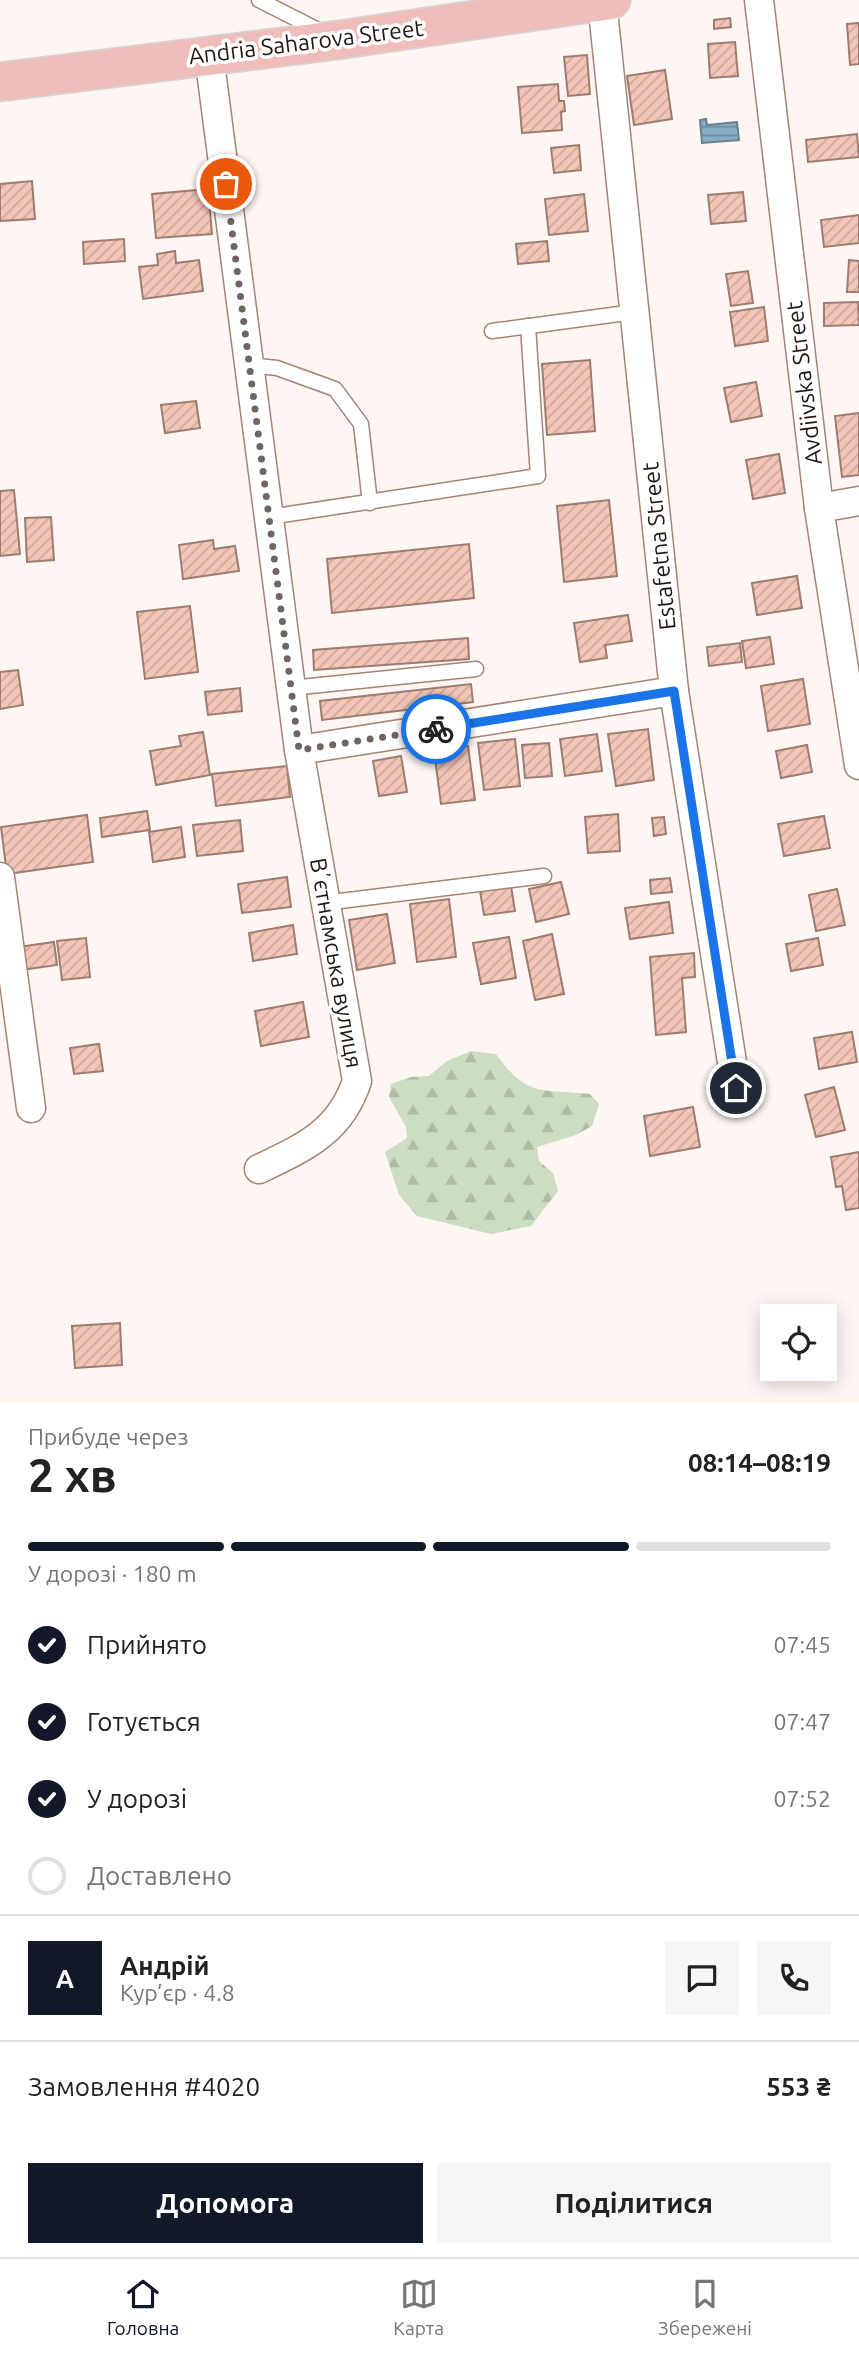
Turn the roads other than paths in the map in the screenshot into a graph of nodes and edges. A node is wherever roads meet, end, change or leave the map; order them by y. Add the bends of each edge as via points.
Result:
1 (259, 0) edge
2 (611, 0) edge
3 (759, 0) edge
4 (602, 1) edge
5 (475, 9) edge
6 (338, 40) junction
7 (209, 55) junction
8 (0, 82) edge
9 (634, 312) junction
10 (528, 326) junction
11 (492, 331) dead end
12 (249, 365) junction
13 (859, 501) edge
14 (370, 503) junction
15 (819, 508) junction
16 (269, 517) junction
17 (476, 669) dead end
18 (291, 688) junction
19 (674, 691) junction
20 (857, 729) edge
21 (299, 750) junction
22 (859, 765) edge
23 (544, 876) dead end
24 (0, 877) edge
25 (324, 903) junction
26 (736, 1088) dead end
27 (32, 1108) dead end
28 (259, 1169) dead end

1 - 6 lane
2 - 4 main road, Andria Saharova Street
3 - 15 street, Avdiivska Street
4 - 5 main road, Andria Saharova Street
4 - 9 street, Estafetna Street
5 - 6 main road, Andria Saharova Street
6 - 7 main road, Andria Saharova Street
7 - 8 main road, Andria Saharova Street
7 - 12 street, Вʼєтнамська вулиця
9 - 10 lane
9 - 19 street, Estafetna Street
10 - 11 lane
10 - 14 lane via 538,476
12 - 14 lane via 277,368 335,389 361,424
12 - 16 street, Вʼєтнамська вулиця
13 - 15 street
14 - 16 lane
15 - 20 street, Avdiivska Street
16 - 18 street, Вʼєтнамська вулиця
17 - 18 lane
18 - 21 street, Вʼєтнамська вулиця
19 - 21 street
19 - 26 street, Estafetna Street
20 - 22 street, Avdiivska Street
21 - 25 street, Вʼєтнамська вулиця
23 - 25 lane
24 - 27 street
25 - 28 street, Вʼєтнамська вулиця via 357,1081 349,1103 323,1135

